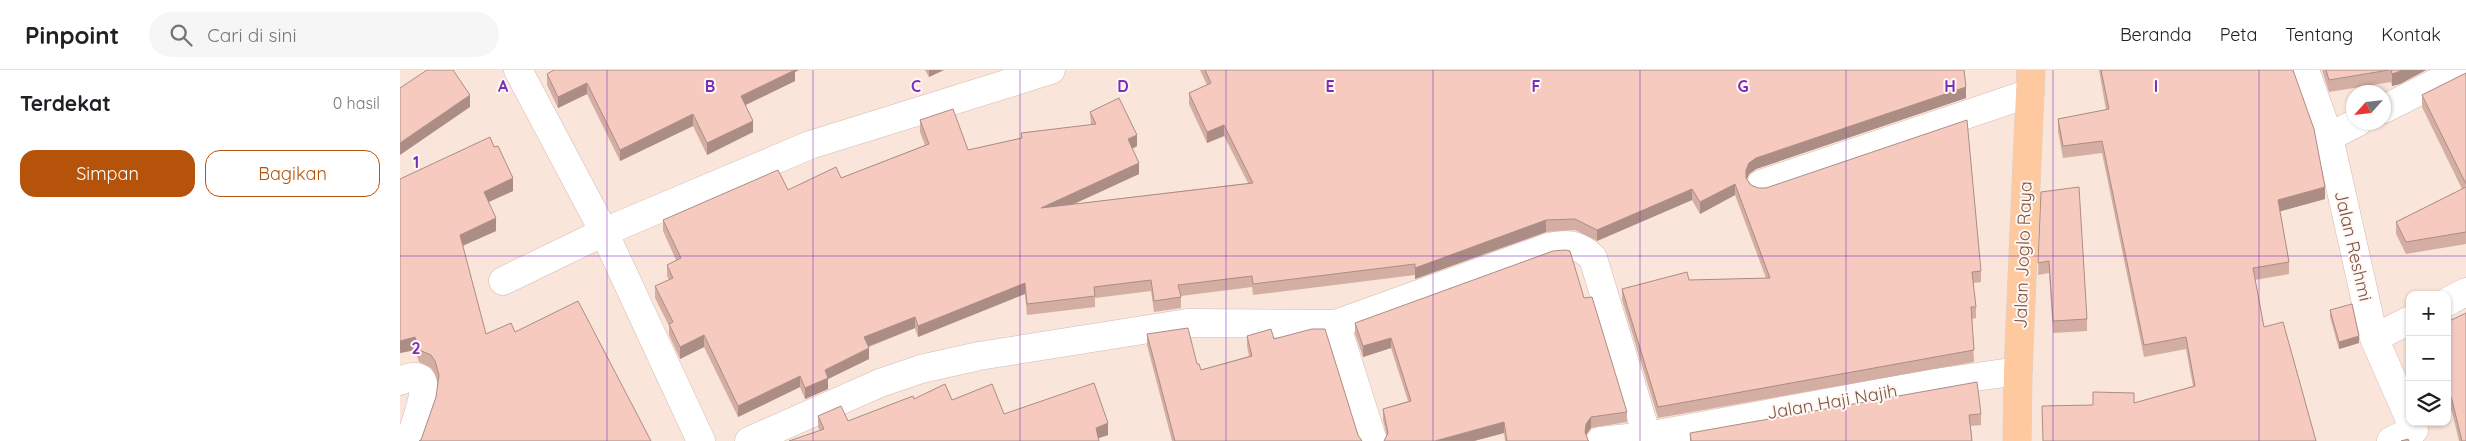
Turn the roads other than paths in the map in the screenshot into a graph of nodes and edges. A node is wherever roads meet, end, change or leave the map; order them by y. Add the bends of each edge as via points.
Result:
1 (518, 70) edge
2 (1051, 70) edge
3 (2305, 70) edge
4 (2461, 70) edge
5 (2030, 81) edge
6 (2391, 105) edge
7 (2346, 128) edge
8 (2329, 137) junction
9 (1761, 184) dead end
10 (604, 232) junction
11 (503, 281) dead end
12 (2466, 292) edge
13 (2451, 300) edge
14 (2406, 322) edge
15 (1336, 324) junction
16 (2374, 338) junction
17 (2018, 371) junction
18 (400, 381) edge
19 (2409, 431) edge
20 (1647, 436) junction
21 (410, 441) edge
22 (701, 441) edge
23 (749, 441) edge
24 (1373, 441) edge
25 (1600, 441) edge
26 (2017, 441) edge

1 - 10 street
2 - 10 street via 810,145
3 - 8 street, Jalan Reshmi
4 - 6 street
5 - 9 street
5 - 17 main road, Jalan Joglo Raya
7 - 8 street
8 - 16 street, Jalan Reshmi
10 - 11 street
10 - 22 street
12 - 13 street
14 - 16 street
15 - 20 street via 1549,247 1574,245 1586,250 1593,258
15 - 23 street via 1187,322 979,356 921,369 880,383
15 - 24 street
16 - 19 street, Jalan Reshmi
17 - 20 street, Jalan Haji Najih via 1934,383
17 - 26 main road, Jalan Joglo Raya
18 - 21 street via 415,377 425,387
20 - 25 street, Jalan Haji Najih

